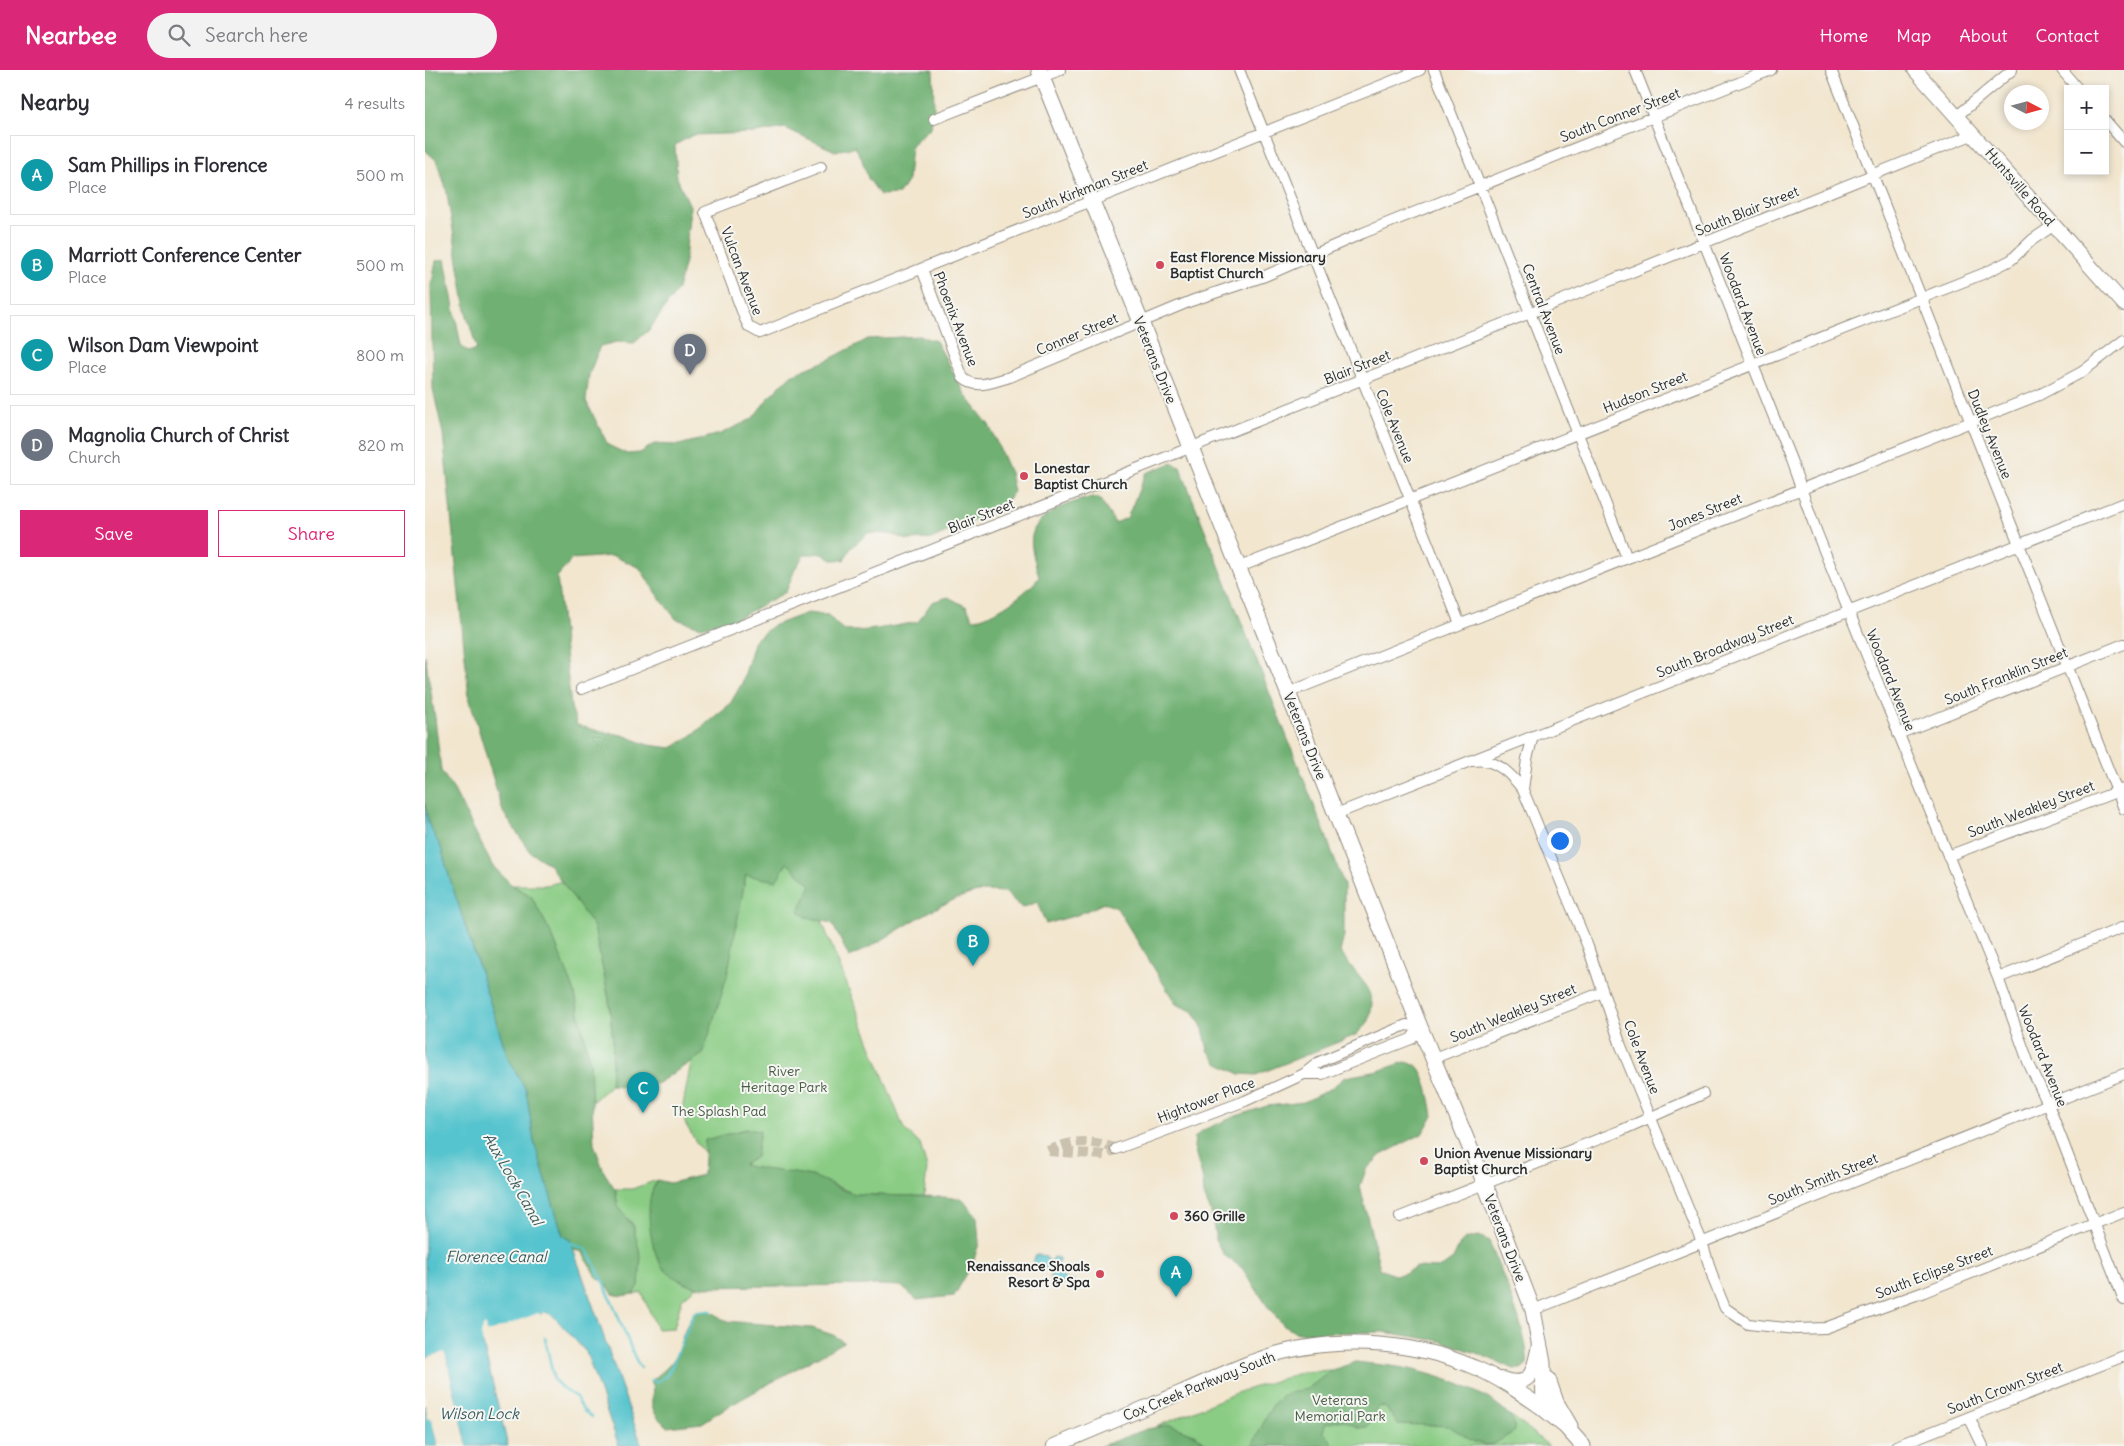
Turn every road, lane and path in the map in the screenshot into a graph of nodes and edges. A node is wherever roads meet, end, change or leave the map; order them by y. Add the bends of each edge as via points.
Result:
1 (1059, 70) edge
2 (1239, 70) edge
3 (1420, 70) edge
4 (1434, 70) edge
5 (1635, 70) edge
6 (1771, 70) edge
7 (1831, 70) edge
8 (1915, 70) edge
9 (2012, 70) edge
10 (2062, 70) edge
11 (1040, 74) edge
12 (2075, 85) edge
13 (1957, 116) junction
14 (1654, 118) junction
15 (934, 119) dead end
16 (2109, 125) edge
17 (1263, 132) junction
18 (1974, 134) junction
19 (2124, 142) edge
20 (821, 167) dead end
21 (1873, 175) junction
22 (1480, 186) junction
23 (1091, 201) junction
24 (2054, 225) junction
25 (1704, 243) junction
26 (1312, 254) junction
27 (922, 269) junction
28 (1921, 298) junction
29 (2124, 304) edge
30 (1530, 313) junction
31 (1140, 322) junction
32 (760, 334) joint
33 (2124, 340) edge
34 (1752, 365) junction
35 (963, 378) joint
36 (1362, 380) junction
37 (1971, 422) junction
38 (1578, 434) junction
39 (1190, 448) junction
40 (1802, 489) junction
41 (1410, 500) junction
42 (2124, 503) edge
43 (2019, 544) junction
44 (1627, 558) junction
45 (1237, 568) junction
46 (1849, 611) junction
47 (1460, 624) junction
48 (2124, 644) edge
49 (2068, 667) junction
50 (581, 689) dead end
51 (1287, 692) junction
52 (1897, 734) junction
53 (1533, 736) junction
54 (1468, 762) junction
55 (1523, 790) junction
56 (2121, 790) edge
57 (2124, 808) edge
58 (1336, 814) junction
59 (1948, 856) junction
60 (2124, 927) edge
61 (1998, 978) junction
62 (1603, 992) junction
63 (1420, 1026) junction
64 (1434, 1058) junction
65 (1304, 1074) junction
66 (2124, 1074) edge
67 (1703, 1094) dead end
68 (2048, 1104) junction
69 (1651, 1118) junction
70 (1116, 1149) dead end
71 (1485, 1184) junction
72 (2124, 1212) edge
73 (1400, 1218) dead end
74 (2094, 1224) junction
75 (1702, 1242) junction
76 (2124, 1300) edge
77 (1533, 1310) junction
78 (1748, 1324) joint
79 (1540, 1339) junction
80 (2124, 1356) edge
81 (1543, 1363) junction
82 (1497, 1378) junction
83 (1544, 1409) junction
84 (1969, 1417) junction
85 (1054, 1446) edge
86 (1583, 1446) edge
87 (1897, 1446) edge
88 (1983, 1446) edge

1 - 11 street
2 - 17 street, Cole Avenue
3 - 17 street, South Kirkman Street
4 - 22 street, Central Avenue
5 - 14 street, Woodard Avenue
6 - 14 street, South Conner Street
7 - 21 street, Dudley Avenue
8 - 13 main road, Huntsville Road
9 - 13 street
10 - 12 street
11 - 15 street
11 - 23 main road, Veterans Drive
13 - 18 main road, Huntsville Road
14 - 22 street, South Conner Street
14 - 25 street, Woodard Avenue
16 - 19 street
17 - 23 street, South Kirkman Street
17 - 26 street, Cole Avenue
18 - 21 street, South Blair Street
18 - 24 main road, Huntsville Road
20 - 32 street, Vulcan Avenue via 705,212 745,319 749,327
21 - 25 street, South Blair Street
21 - 28 street, Dudley Avenue
22 - 26 street, Conner Street
22 - 30 street, Central Avenue
23 - 27 street, South Kirkman Street
23 - 31 main road, Veterans Drive
24 - 28 street, Hudson Street via 2011,260
24 - 29 main road, Huntsville Road
25 - 30 street, South Blair Street
25 - 34 street, Woodard Avenue
26 - 31 street, Conner Street via 1265,276
26 - 36 street, Cole Avenue
27 - 32 street, South Kirkman Street
27 - 35 street, Phoenix Avenue
28 - 34 street, Hudson Street
28 - 37 street, Dudley Avenue
30 - 36 street, Blair Street
30 - 38 street, Central Avenue
31 - 35 street, Conner Street via 1007,378 980,386 971,385
31 - 39 main road, Veterans Drive
33 - 37 street, Jones Street via 2065,382
34 - 38 street, Hudson Street
34 - 40 street, Woodard Avenue
36 - 39 street, Blair Street
36 - 41 street, Cole Avenue
37 - 40 street, Jones Street
37 - 43 street, Dudley Avenue
38 - 41 street, Hudson Street
38 - 44 street, Central Avenue
39 - 45 main road, Veterans Drive
39 - 50 street, Blair Street
40 - 44 street, Jones Street
40 - 46 street, Woodard Avenue
41 - 45 street, Hudson Street
41 - 47 street, Cole Avenue
42 - 43 street, South Broadway Street
43 - 46 street, South Broadway Street
43 - 49 street, Dudley Avenue
44 - 47 street, Jones Street
45 - 51 main road, Veterans Drive
46 - 52 street, Woodard Avenue
46 - 53 street, South Broadway Street
47 - 51 street, Jones Street
48 - 49 street, South Franklin Street
49 - 52 street, South Franklin Street
49 - 56 street, Dudley Avenue
51 - 58 main road, Veterans Drive
52 - 59 street, Woodard Avenue
53 - 54 street, South Broadway Street
53 - 55 street, Cole Avenue
54 - 55 street, Cole Avenue via 1481,760 1499,767
54 - 58 street, South Broadway Street
55 - 62 street, Cole Avenue via 1588,947
56 - 57 street, Dudley Avenue
56 - 59 street, South Weakley Street
58 - 63 main road, Veterans Drive
59 - 61 street, Woodard Avenue
60 - 61 street
61 - 68 street, Woodard Avenue via 2029,1064
62 - 64 street, South Weakley Street
62 - 69 street, Cole Avenue
63 - 64 main road, Veterans Drive
63 - 65 street, Hightower Place via 1406,1025 1319,1062
63 - 65 street, Hightower Place via 1411,1039 1322,1074
64 - 71 main road, Veterans Drive
65 - 70 street, Hightower Place via 1245,1101
66 - 68 street, South Smith Street
67 - 69 street
68 - 74 street, Woodard Avenue
68 - 75 street, South Smith Street
69 - 71 street
69 - 75 street, Cole Avenue
71 - 73 street
71 - 77 main road, Veterans Drive
72 - 74 street, South Eclipse Street
74 - 76 street, Woodard Avenue
74 - 78 street, South Eclipse Street via 1825,1328 1796,1329
75 - 77 street, South Smith Street
75 - 78 street, Cole Avenue via 1725,1308
77 - 79 main road, Veterans Drive
79 - 81 main road, Veterans Drive
79 - 82 main road via 1529,1377 1516,1382
80 - 84 street, South Crown Street
81 - 83 main road, Veterans Drive
81 - 86 main road via 1556,1402
82 - 83 main road, Cox Creek Parkway South
82 - 85 main road, Cox Creek Parkway South via 1439,1355 1390,1345 1304,1348 1257,1359
83 - 86 main road
84 - 87 street, South Crown Street
84 - 88 street

